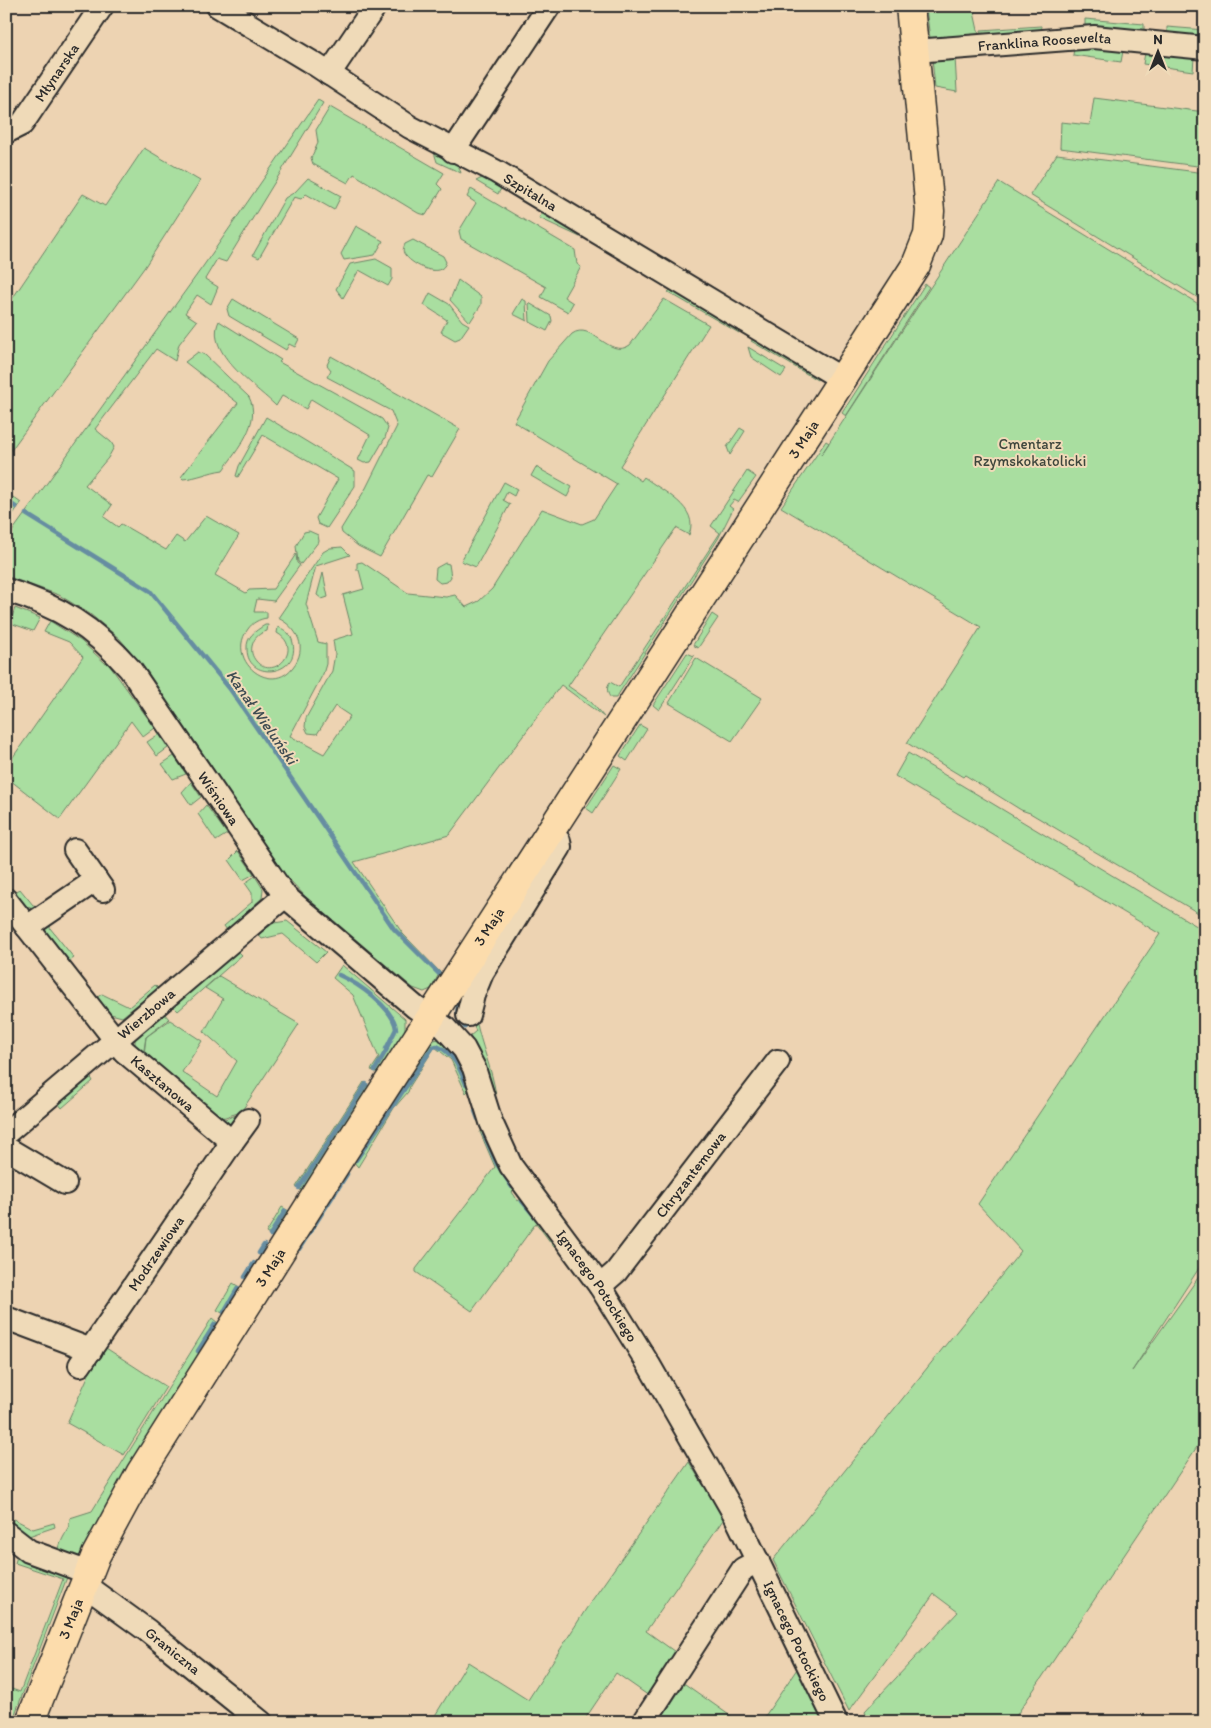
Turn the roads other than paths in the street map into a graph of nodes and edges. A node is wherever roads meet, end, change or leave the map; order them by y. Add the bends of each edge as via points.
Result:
1 (102, 6) edge
2 (218, 6) edge
3 (374, 6) edge
4 (549, 6) edge
5 (910, 6) edge
6 (1205, 48) edge
7 (914, 51) junction
8 (328, 74) junction
9 (6, 132) edge
10 (453, 151) junction
11 (842, 379) junction
12 (6, 590) edge
13 (549, 834) junction
14 (76, 850) dead end
15 (285, 896) junction
16 (6, 900) edge
17 (26, 927) junction
18 (468, 1015) dead end
19 (430, 1018) junction
20 (115, 1040) junction
21 (778, 1061) dead end
22 (248, 1120) dead end
23 (6, 1133) edge
24 (232, 1142) junction
25 (6, 1148) edge
26 (64, 1183) dead end
27 (600, 1286) junction
28 (6, 1318) edge
29 (6, 1533) edge
30 (758, 1561) junction
31 (86, 1578) junction
32 (30, 1722) edge
33 (261, 1722) edge
34 (644, 1722) edge
35 (836, 1722) edge

1 - 9 street, Młynarska via 22,124
2 - 8 street, Szpitalna
3 - 8 street
4 - 10 street
5 - 7 main road, 3 Maja
6 - 7 street, Franklina Roosevelta via 1094,37
7 - 11 main road, 3 Maja via 928,179 928,235 916,265
8 - 10 street, Szpitalna
10 - 11 street, Szpitalna via 497,172
11 - 13 main road, 3 Maja
12 - 15 street, Wiśniowa via 70,616 88,627 117,654
13 - 18 street, 3 Maja via 559,841 560,847 482,973
13 - 19 main road, 3 Maja
14 - 17 street via 100,885
15 - 19 street, Wiśniowa
15 - 20 street, Wierzbowa
16 - 17 street, Kasztanowa
17 - 20 street, Kasztanowa
19 - 27 street, Ignacego Potockiego via 464,1049 511,1166
19 - 31 main road, 3 Maja via 141,1472
20 - 23 street, Wierzbowa
20 - 24 street, Kasztanowa
21 - 27 street, Chryzantemowa via 616,1272
22 - 24 street
24 - 28 street, Modrzewiowa via 85,1358
25 - 26 street
27 - 30 street, Ignacego Potockiego via 712,1475
29 - 31 street, Graniczna via 29,1551
30 - 34 street via 743,1569
30 - 35 street, Ignacego Potockiego
31 - 32 main road, 3 Maja
31 - 33 street, Graniczna

